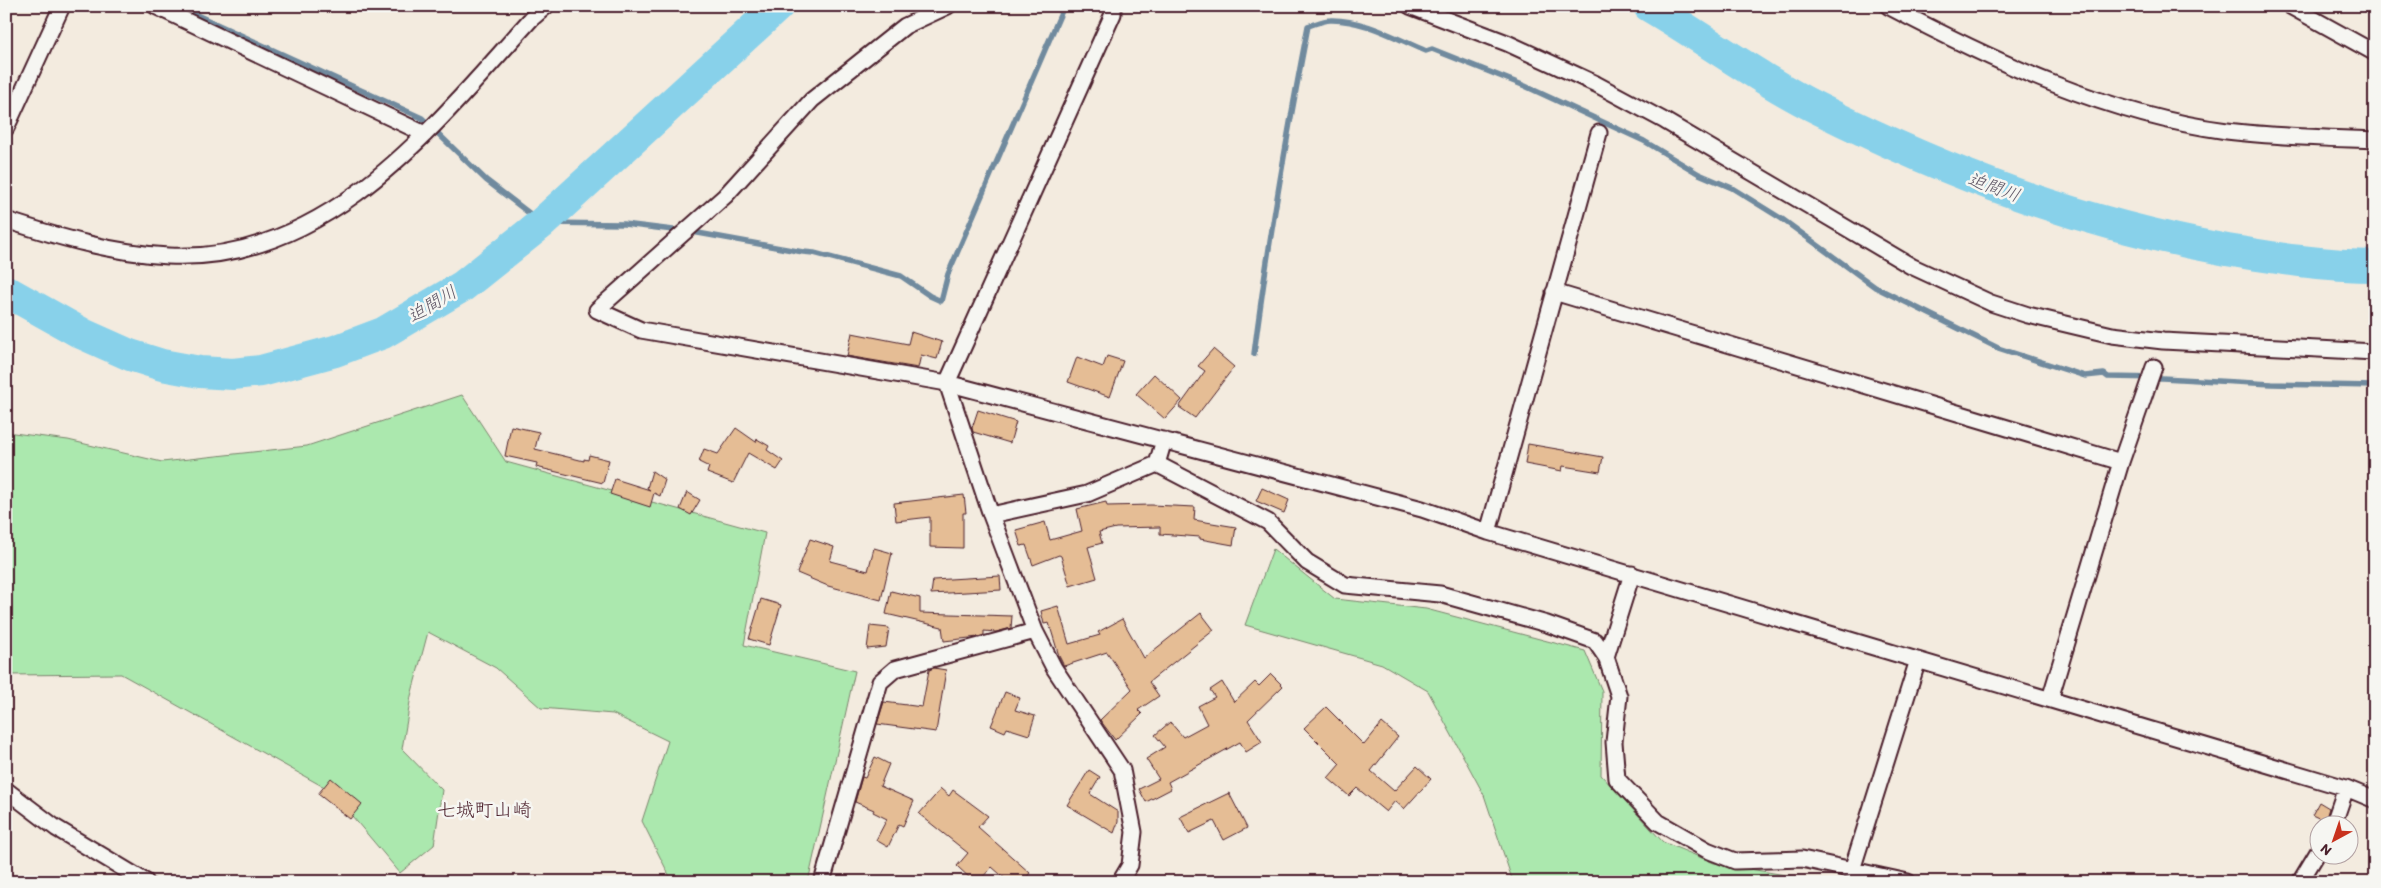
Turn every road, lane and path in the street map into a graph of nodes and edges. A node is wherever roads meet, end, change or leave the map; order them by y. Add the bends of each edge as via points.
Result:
1 (62, 6) edge
2 (155, 6) edge
3 (546, 6) edge
4 (948, 6) edge
5 (1113, 6) edge
6 (1410, 6) edge
7 (1888, 6) edge
8 (2290, 6) edge
9 (529, 13) edge
10 (2375, 53) edge
11 (6, 128) edge
12 (1599, 132) dead end
13 (424, 134) junction
14 (2375, 140) edge
15 (6, 220) edge
16 (1554, 292) junction
17 (2375, 352) edge
18 (2154, 367) dead end
19 (947, 383) junction
20 (1164, 440) junction
21 (2122, 462) junction
22 (1157, 464) junction
23 (991, 515) junction
24 (1488, 532) junction
25 (1632, 574) junction
26 (1035, 630) junction
27 (1606, 657) junction
28 (1918, 660) junction
29 (2050, 699) junction
30 (2346, 788) junction
31 (6, 790) edge
32 (2375, 800) edge
33 (2336, 816) edge
34 (2310, 866) edge
35 (1852, 870) junction
36 (146, 882) edge
37 (822, 882) edge
38 (1120, 882) edge
39 (1908, 882) edge
40 (2300, 882) edge

1 - 11 street
2 - 13 street
3 - 9 street
4 - 19 street via 905,26 812,100 725,196 597,310 641,330
5 - 19 street via 1113,14
6 - 17 street via 1507,43 1596,84 1911,266 1991,303 2112,335 2163,341
7 - 14 street via 1998,61 2057,86 2137,112 2227,131
8 - 10 street
9 - 13 street
12 - 16 street
13 - 15 street via 397,162 322,217 298,230 221,252 170,256 128,252
16 - 21 street
16 - 24 street
18 - 21 street
19 - 20 street
19 - 23 street
20 - 22 street
20 - 24 street via 1422,509
21 - 29 street
22 - 23 street via 1087,494
22 - 27 street via 1268,522 1308,562 1345,585 1440,594 1547,624 1595,642
23 - 26 street
24 - 25 street
25 - 27 street
25 - 28 street
26 - 37 street via 895,668 880,682
26 - 38 street via 1054,668 1122,770 1134,832 1130,865
27 - 35 street via 1619,696 1614,742 1617,779 1658,822 1707,850 1735,861 1802,859
28 - 29 street
28 - 35 street
29 - 30 street
30 - 32 street
30 - 33 street
31 - 36 street via 56,828
34 - 40 street
35 - 39 street

